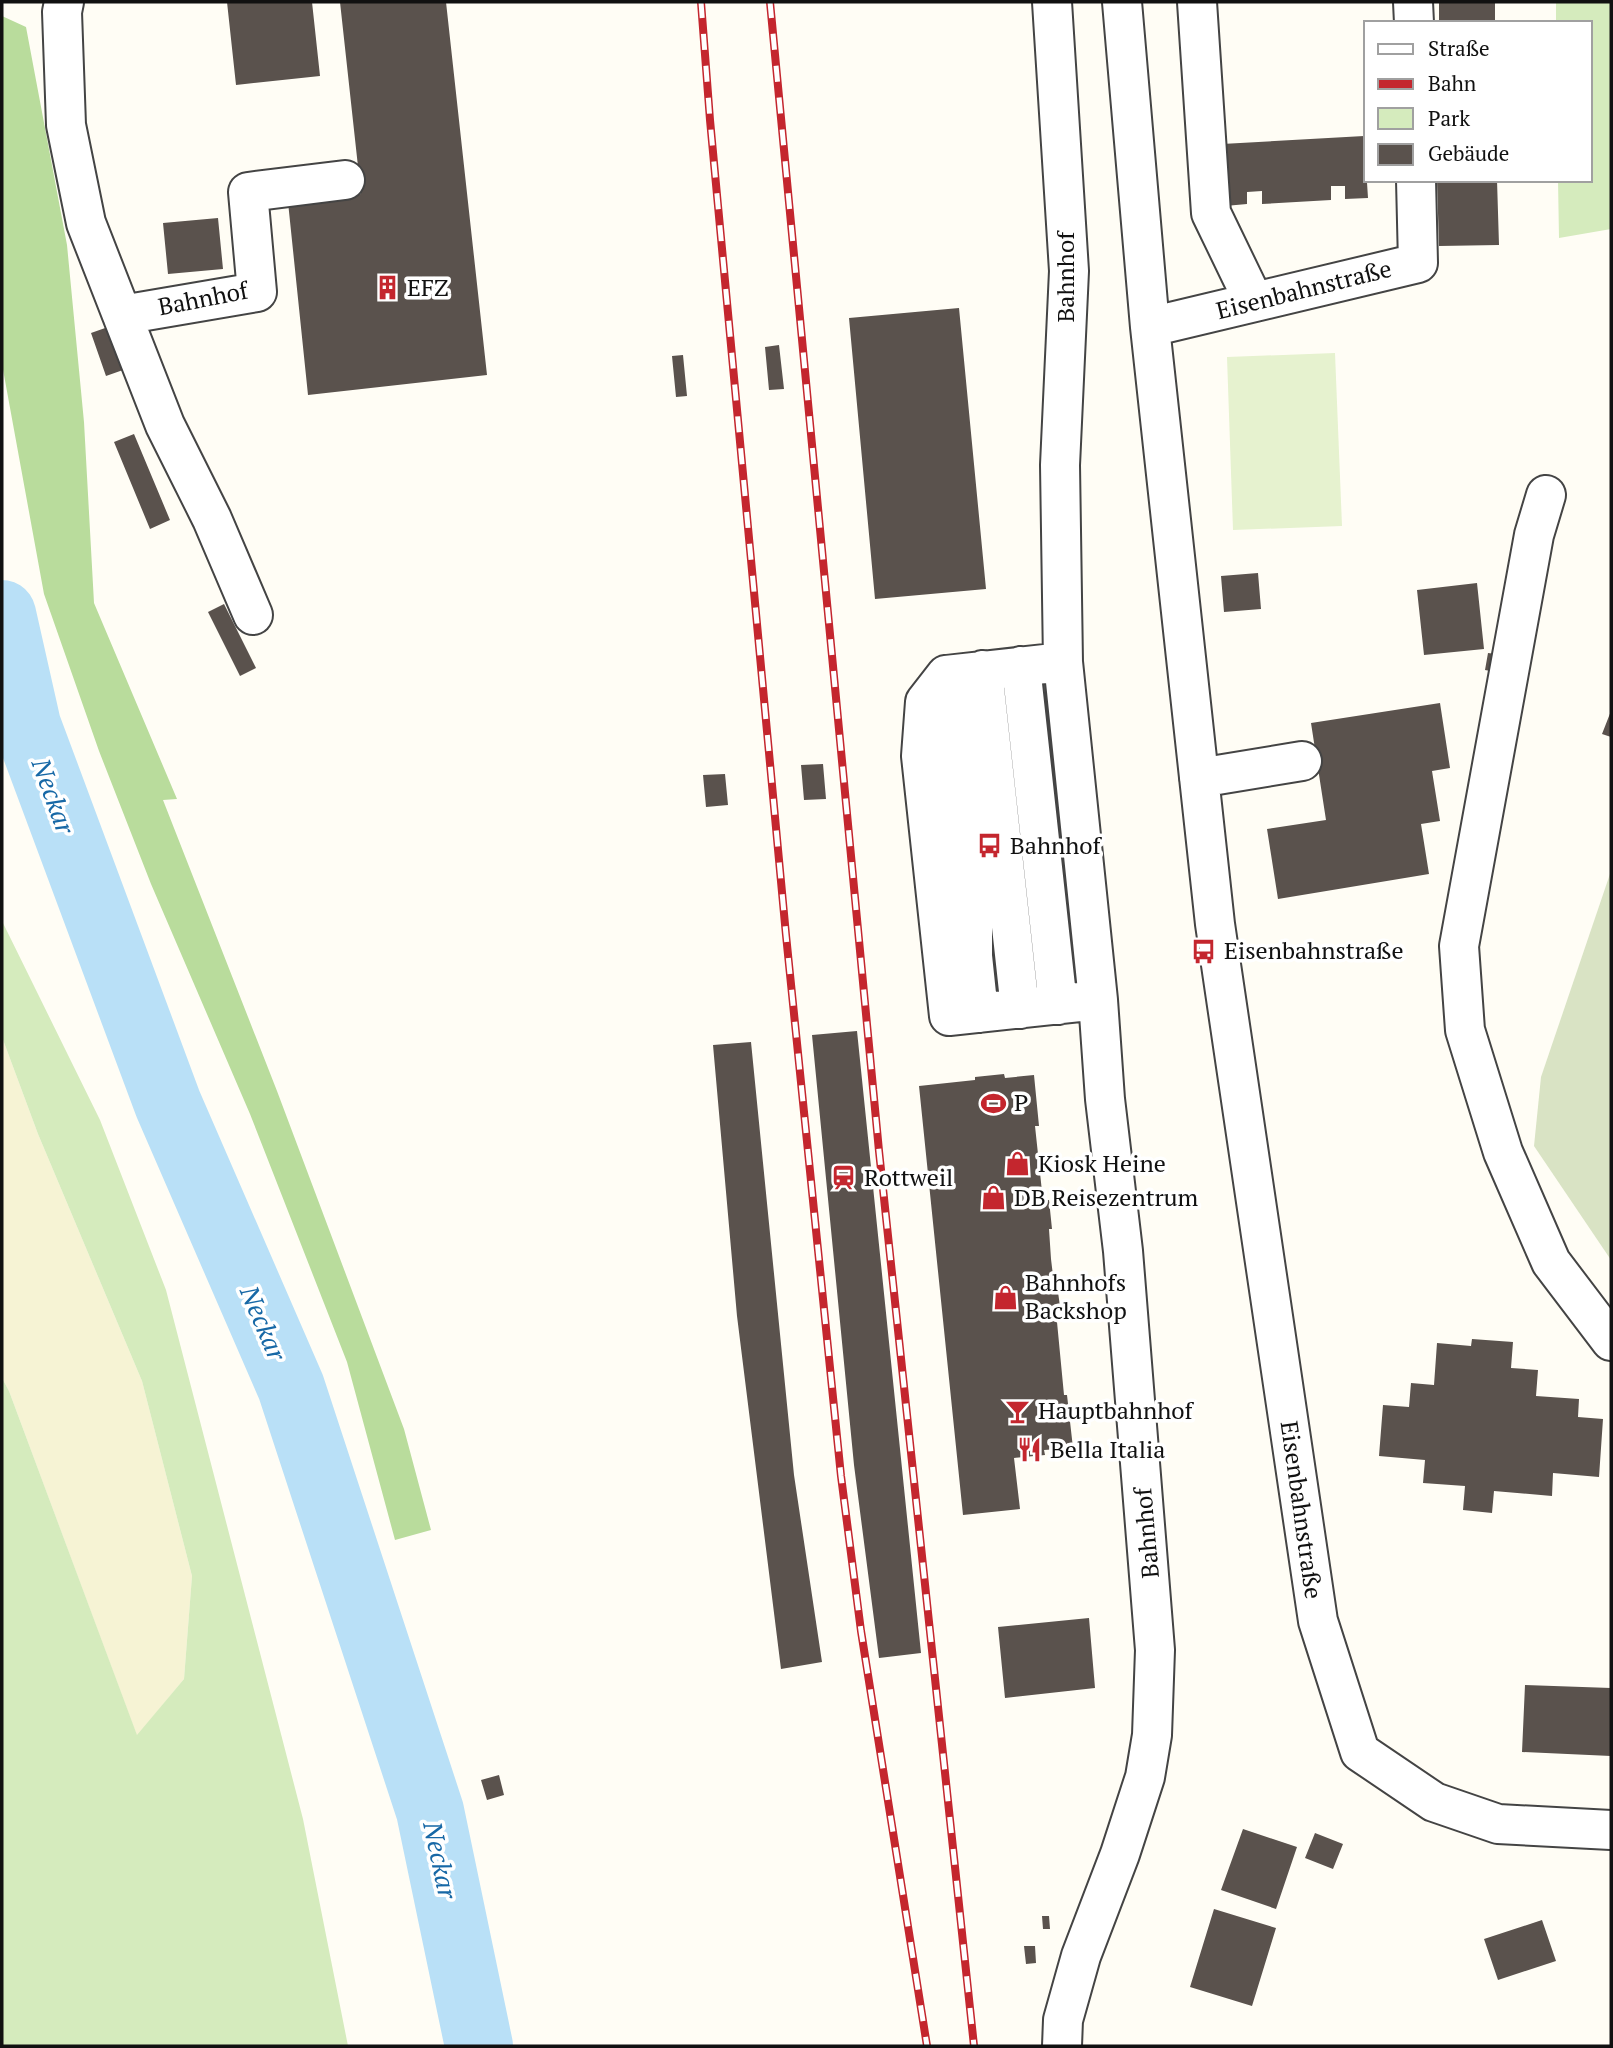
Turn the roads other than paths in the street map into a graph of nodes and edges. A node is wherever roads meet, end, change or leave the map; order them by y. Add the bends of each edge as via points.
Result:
1 (64, 2) edge
2 (1052, 2) edge
3 (1122, 2) edge
4 (1197, 2) edge
5 (1413, 2) edge
6 (1414, 21) edge
7 (345, 180) dead end
8 (1416, 182) edge
9 (1254, 302) junction
10 (122, 315) junction
11 (1150, 327) junction
12 (1546, 495) dead end
13 (253, 615) dead end
14 (1063, 662) junction
15 (1021, 666) junction
16 (983, 670) junction
17 (1303, 761) dead end
18 (1199, 778) junction
19 (1098, 1000) junction
20 (1058, 1005) junction
21 (1020, 1009) junction
22 (1611, 1341) edge
23 (1611, 1830) edge
24 (1062, 2046) edge

1 - 10 street, Bahnhof via 66,125 86,223
2 - 14 street, Bahnhof via 1069,271 1060,465
3 - 11 street, Eisenbahnstraße
4 - 9 street via 1211,213
5 - 6 street
7 - 10 street, Bahnhof via 248,192 257,292
8 - 9 street, Eisenbahnstraße via 1418,263
9 - 11 street, Eisenbahnstraße
10 - 13 street, Bahnhof via 165,425
11 - 18 street, Eisenbahnstraße
12 - 22 street via 1534,535 1459,946 1465,1030 1503,1152 1551,1262
14 - 15 street
14 - 19 street, Bahnhof
15 - 16 street
15 - 20 street
16 - 21 street
16 - 21 street via 946,674 979,1013
17 - 18 street
18 - 23 street, Eisenbahnstraße via 1215,924 1318,1621 1360,1752 1434,1802 1498,1824
19 - 20 street
19 - 24 street, Bahnhof via 1150,1576 1155,1694 1144,1777 1081,1955 1063,2021
20 - 21 street

